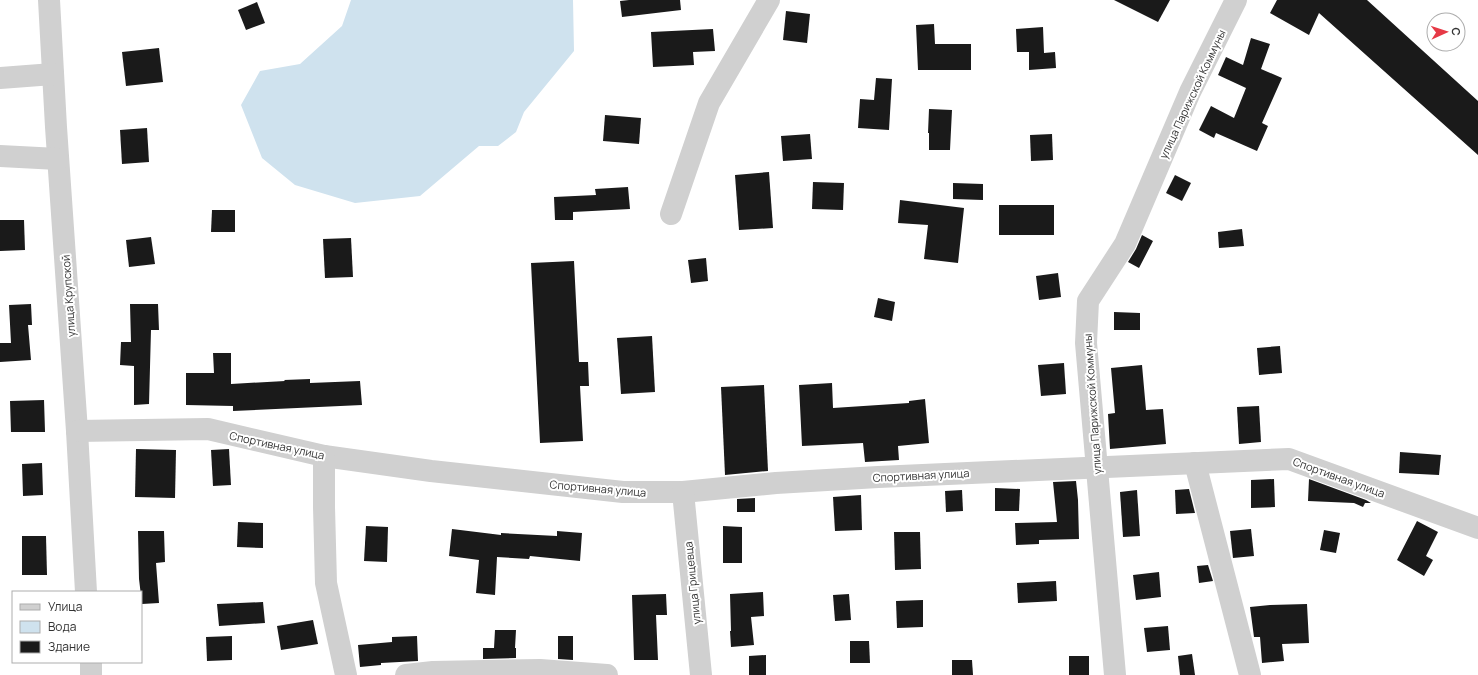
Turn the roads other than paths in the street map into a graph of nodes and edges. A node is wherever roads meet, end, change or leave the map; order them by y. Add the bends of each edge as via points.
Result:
1 (49, 0) edge
2 (769, 0) edge
3 (1236, 0) edge
4 (53, 74) junction
5 (0, 78) edge
6 (0, 156) edge
7 (58, 159) junction
8 (671, 214) dead end
9 (77, 431) junction
10 (324, 456) junction
11 (1195, 463) junction
12 (1096, 467) junction
13 (683, 492) junction
14 (1478, 528) edge
15 (86, 591) edge
16 (90, 663) edge
17 (91, 675) edge
18 (346, 675) edge
19 (406, 675) edge
20 (608, 675) edge
21 (701, 675) edge
22 (1115, 675) edge
23 (1250, 675) edge

1 - 4 street, улица Крупской
2 - 8 street via 709,103
3 - 12 street, улица Парижской Коммуны via 1190,92 1125,244 1088,301 1086,343
4 - 5 street
4 - 7 street, улица Крупской
6 - 7 street
7 - 9 street, улица Крупской
9 - 10 street, Спортивная улица via 208,430
9 - 15 street, улица Крупской
10 - 13 street, Спортивная улица via 431,471 623,492
10 - 18 street via 326,583
11 - 12 street, Спортивная улица
11 - 14 street, Спортивная улица via 1289,458
11 - 23 street
12 - 13 street, Спортивная улица via 792,482
12 - 22 street, улица Парижской Коммуны
13 - 21 street, улица Грицевца
16 - 17 street
19 - 20 street via 540,670

